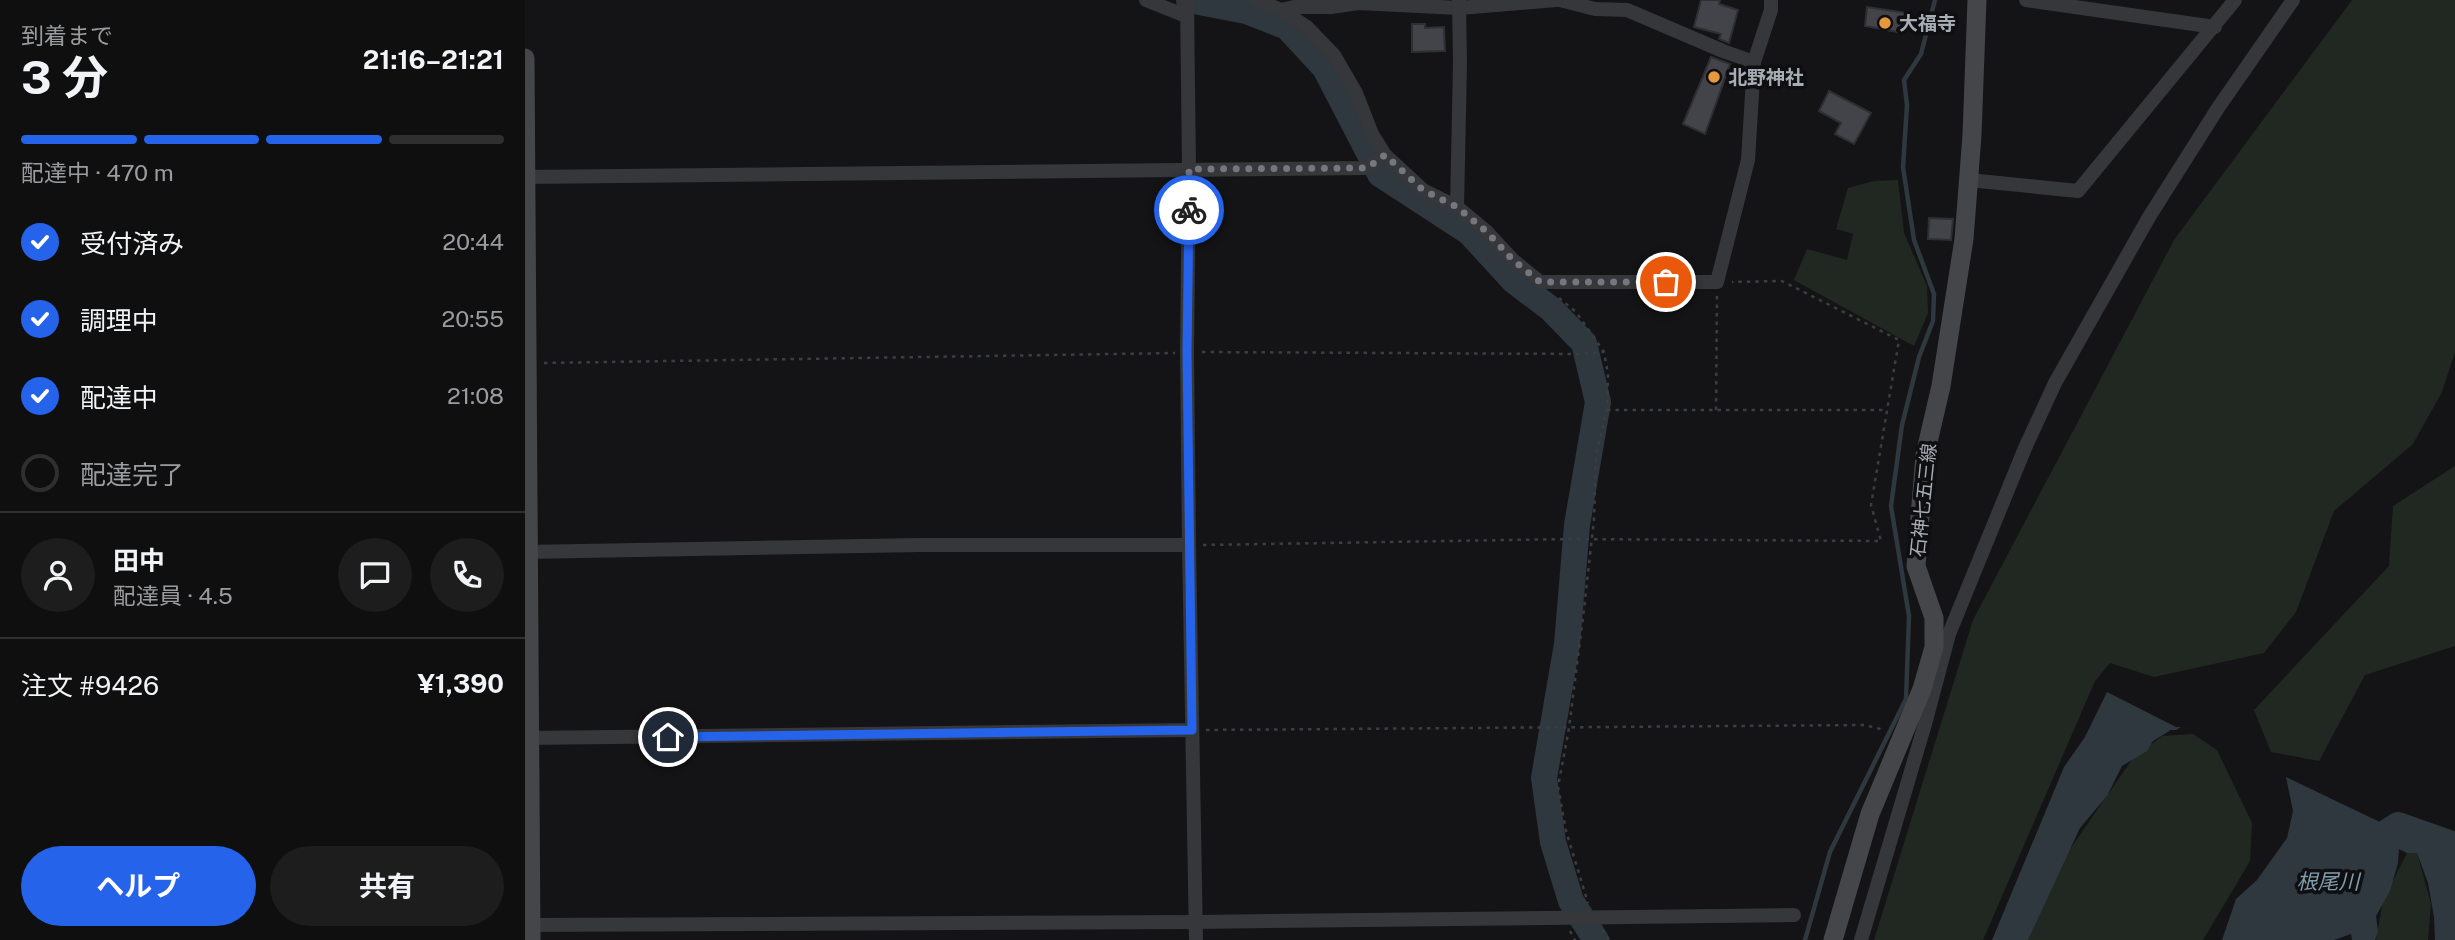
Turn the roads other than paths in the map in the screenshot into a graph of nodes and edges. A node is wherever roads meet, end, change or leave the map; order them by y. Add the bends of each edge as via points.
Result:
1 (1146, 0) edge
2 (1187, 0) edge
3 (1257, 0) edge
4 (1558, 0) edge
5 (1771, 0) edge
6 (1977, 0) edge
7 (2026, 0) edge
8 (2235, 0) edge
9 (2293, 0) edge
10 (1459, 4) edge
11 (1281, 10) junction
12 (1186, 16) junction
13 (2215, 27) junction
14 (525, 58) edge
15 (1754, 62) junction
16 (1383, 156) junction
17 (1189, 169) junction
18 (526, 177) edge
19 (1969, 180) junction
20 (1457, 207) junction
21 (526, 363) edge
22 (1189, 545) junction
23 (527, 552) edge
24 (1192, 730) junction
25 (528, 738) edge
26 (1794, 915) dead end
27 (1195, 922) junction
28 (529, 930) edge
29 (1196, 940) edge
30 (1832, 940) edge
31 (1861, 940) edge

1 - 12 street
2 - 12 street
3 - 11 street
4 - 10 street
4 - 15 street via 1595,9 1627,10
5 - 15 street
6 - 19 main road, 石神七五三線
7 - 13 street
8 - 13 street
9 - 31 street via 2149,217 2055,383 2025,448 1949,634
10 - 11 street via 1359,3
10 - 20 street
11 - 16 street via 1307,27 1334,55
12 - 17 street
13 - 19 street via 2078,191
14 - 18 main road
15 - 20 street via 1748,160 1717,282 1540,282
16 - 17 street via 1367,168
16 - 20 street via 1423,190
17 - 18 street
17 - 22 street
18 - 21 main road
19 - 30 main road, 石神七五三線 via 1941,386 1925,456 1916,566 1934,618 1934,648 1922,689 1870,814
21 - 23 main road
22 - 23 street
22 - 24 street
23 - 25 main road
24 - 25 street
24 - 27 street
25 - 28 main road
26 - 27 street
27 - 28 street
27 - 29 street

